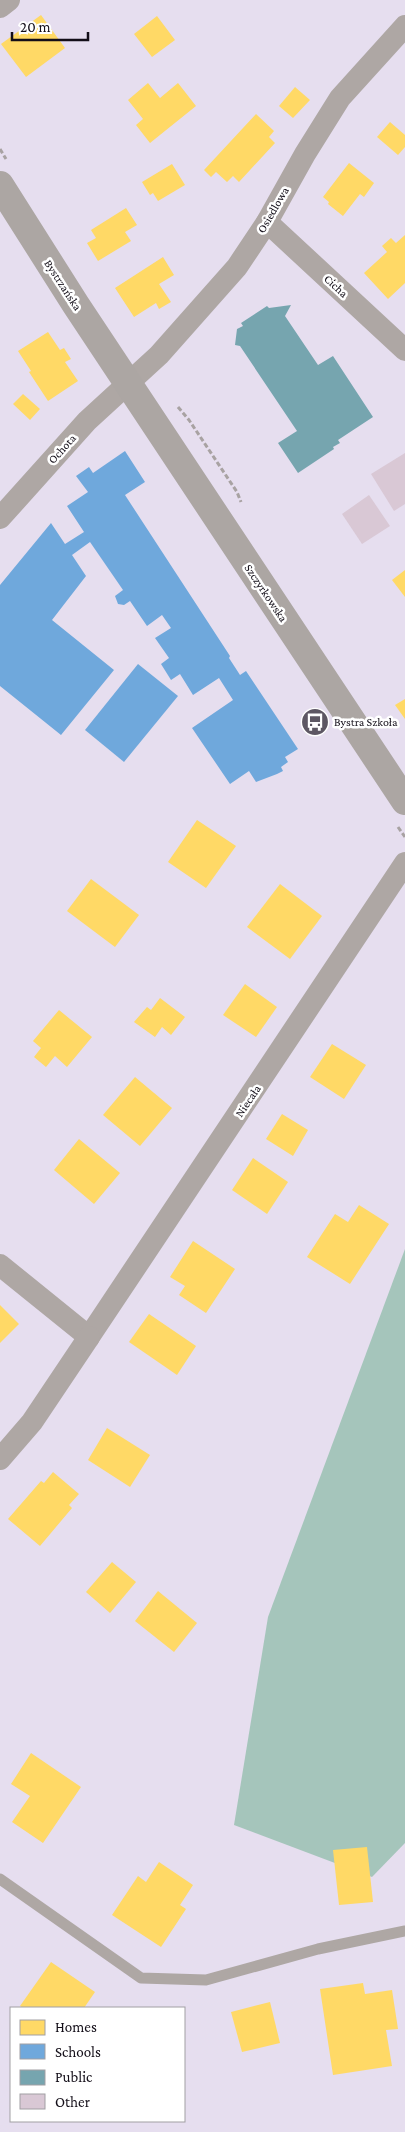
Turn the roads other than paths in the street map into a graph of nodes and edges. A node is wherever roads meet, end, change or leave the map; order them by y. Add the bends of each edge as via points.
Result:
1 (9, 0) edge
2 (0, 7) edge
3 (405, 26) edge
4 (0, 184) edge
5 (267, 222) junction
6 (405, 350) edge
7 (128, 384) junction
8 (0, 518) edge
9 (405, 801) edge
10 (405, 863) edge
11 (0, 1265) edge
12 (90, 1337) junction
13 (0, 1460) edge
14 (0, 1879) edge
15 (405, 1931) edge

1 - 2 street
3 - 5 street, Osiedlowa via 340,98
4 - 7 main road, Bystrzańska
5 - 6 street, Cicha
5 - 7 street, Osiedlowa via 237,267 201,310
7 - 8 street, Ochota via 87,421
7 - 9 main road, Szczyrkowska
10 - 12 street, Niecała
11 - 12 street
12 - 13 street, Niecała via 32,1422
14 - 15 lane via 141,1978 206,1980 318,1949

